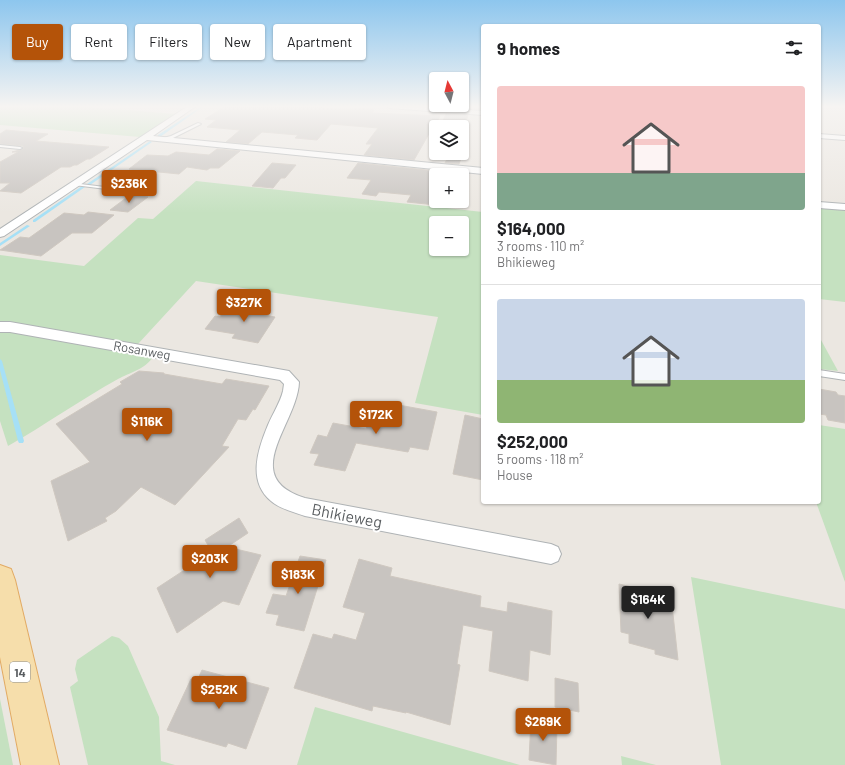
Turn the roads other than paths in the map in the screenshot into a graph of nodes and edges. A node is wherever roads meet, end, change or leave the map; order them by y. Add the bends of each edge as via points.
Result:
1 (137, 142) edge
2 (189, 142) edge
3 (0, 146) edge
4 (20, 148) dead end
5 (481, 171) edge
6 (74, 184) junction
7 (138, 192) dead end
8 (821, 205) edge
9 (845, 207) edge
10 (0, 234) edge
11 (0, 327) edge
12 (821, 373) edge
13 (284, 375) joint
14 (845, 377) edge
15 (550, 554) dead end
16 (0, 580) edge
17 (40, 765) edge

1 - 6 street
2 - 5 street
3 - 4 lane
6 - 7 lane
6 - 10 street
8 - 9 street
11 - 13 street, Rosanweg
12 - 14 lane
13 - 15 street, Bhikieweg via 292,382 292,393 272,434 265,460 265,477 278,496 305,507
16 - 17 main road, 14

